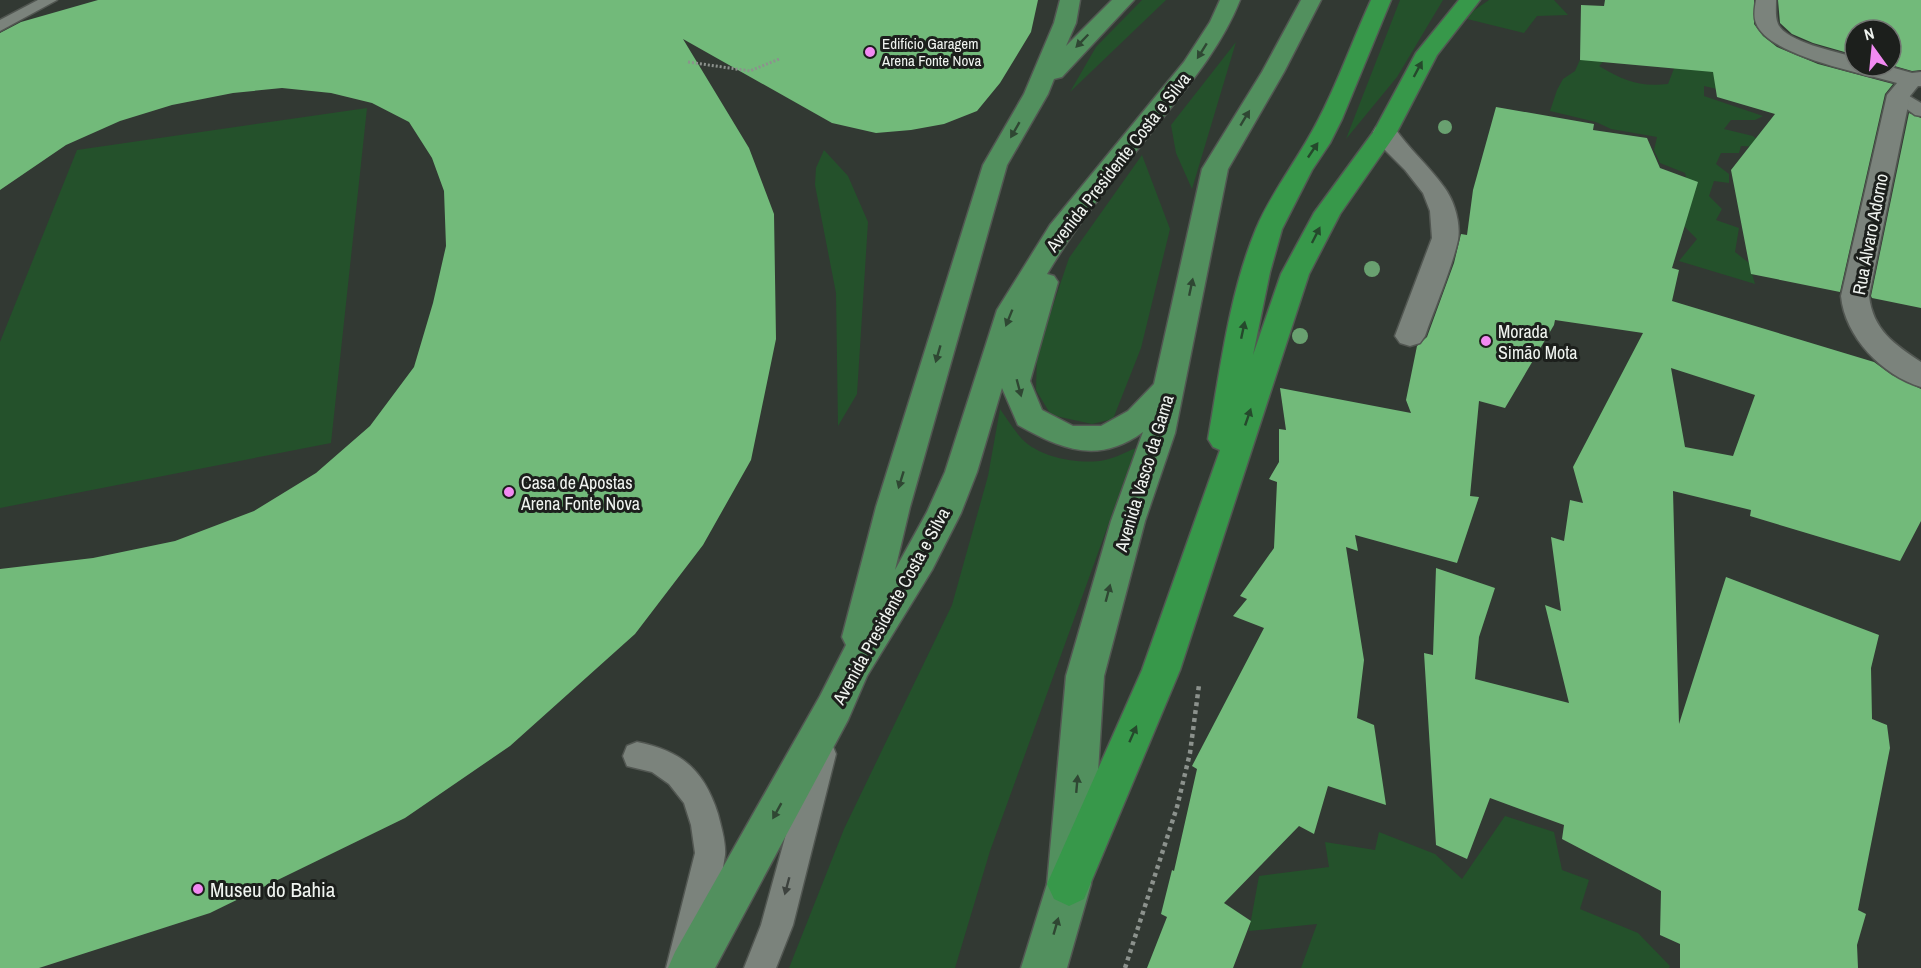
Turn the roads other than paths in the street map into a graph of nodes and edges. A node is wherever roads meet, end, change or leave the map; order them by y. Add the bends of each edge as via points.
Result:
1 (49, 0) edge
2 (1070, 0) edge
3 (1124, 0) edge
4 (1230, 0) edge
5 (1311, 0) edge
6 (1381, 0) edge
7 (1470, 0) edge
8 (1766, 0) edge
9 (0, 26) edge
10 (1843, 60) edge
11 (1893, 78) edge
12 (1910, 85) edge
13 (1036, 94) junction
14 (1921, 111) edge
15 (1385, 132) junction
16 (1059, 231) junction
17 (1410, 336) dead end
18 (1921, 376) edge
19 (1170, 386) junction
20 (1209, 532) junction
21 (853, 666) junction
22 (834, 708) junction
23 (637, 756) dead end
24 (1069, 884) junction
25 (682, 968) edge
26 (691, 968) edge
27 (760, 968) edge
28 (1044, 968) edge

1 - 9 lane
2 - 13 main road via 1065,23
3 -> 13 main road via 1070,53
4 -> 16 main road, Avenida Presidente Costa e Silva via 1193,66
19 -> 5 main road, Avenida Vasco da Gama via 1215,169
20 -> 6 highway via 1241,336 1269,229 1330,119
15 -> 7 highway via 1427,53
8 - 10 street via 1766,23 1773,34 1798,47
11 - 12 street
12 - 14 lane
12 - 18 street, Rua Álvaro Adorno via 1855,296 1859,320 1874,340
13 -> 21 main road via 994,165 893,507
15 - 17 street via 1435,192 1443,211 1445,238
20 -> 15 highway via 1296,274 1327,213
16 -> 19 main road via 1015,381 1029,417 1071,438 1101,438 1126,429 1153,408
16 -> 21 main road, Avenida Presidente Costa e Silva via 1007,319 961,472 944,513 920,560
24 -> 19 main road, Avenida Vasco da Gama via 1085,676
24 -> 20 highway via 1161,670
21 - 22 main road, Avenida Presidente Costa e Silva
22 -> 26 main road, Avenida Presidente Costa e Silva
22 -> 27 lane via 777,925
23 - 25 lane via 658,760 679,774 697,795 706,825 710,853
28 -> 24 main road, Avenida Vasco da Gama

